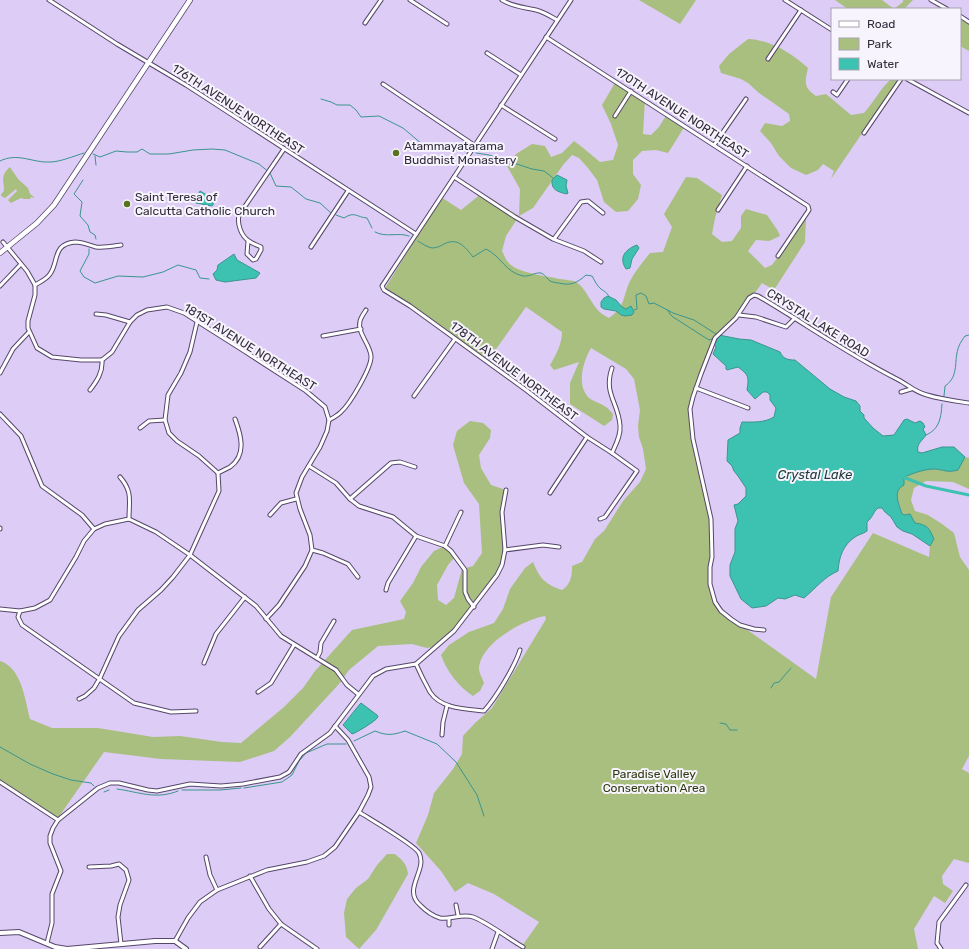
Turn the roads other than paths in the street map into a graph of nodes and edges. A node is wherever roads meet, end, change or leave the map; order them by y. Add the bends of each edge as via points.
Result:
1 (49, 0) edge
2 (190, 0) edge
3 (381, 0) edge
4 (410, 0) edge
5 (502, 0) edge
6 (571, 0) edge
7 (785, 0) edge
8 (931, 0) edge
9 (945, 8) edge
10 (801, 10) junction
11 (557, 20) junction
12 (365, 23) dead end
13 (446, 24) dead end
14 (831, 29) edge
15 (546, 37) junction
16 (487, 53) dead end
17 (768, 60) dead end
18 (149, 62) junction
19 (521, 75) junction
20 (847, 80) edge
21 (900, 80) edge
22 (909, 80) edge
23 (383, 84) dead end
24 (631, 91) junction
25 (833, 92) dead end
26 (746, 99) dead end
27 (501, 105) junction
28 (969, 113) edge
29 (615, 116) dead end
30 (864, 133) dead end
31 (555, 139) dead end
32 (474, 145) junction
33 (714, 145) junction
34 (284, 149) junction
35 (747, 166) junction
36 (454, 177) junction
37 (348, 191) junction
38 (718, 210) dead end
39 (603, 213) dead end
40 (416, 234) junction
41 (554, 239) junction
42 (248, 241) junction
43 (3, 242) dead end
44 (122, 245) dead end
45 (7, 247) junction
46 (311, 247) dead end
47 (0, 253) edge
48 (778, 256) dead end
49 (601, 262) dead end
50 (21, 264) junction
51 (35, 285) junction
52 (0, 286) edge
53 (366, 310) dead end
54 (96, 314) dead end
55 (739, 315) junction
56 (795, 318) junction
57 (130, 322) junction
58 (197, 322) junction
59 (361, 329) junction
60 (29, 332) junction
61 (323, 336) dead end
62 (455, 339) junction
63 (102, 360) junction
64 (612, 368) dead end
65 (0, 373) edge
66 (696, 388) junction
67 (911, 389) junction
68 (90, 390) dead end
69 (901, 392) dead end
70 (414, 396) dead end
71 (969, 403) edge
72 (748, 408) dead end
73 (0, 414) edge
74 (235, 419) dead end
75 (165, 420) junction
76 (328, 420) junction
77 (140, 428) dead end
78 (587, 437) junction
79 (612, 453) junction
80 (309, 466) junction
81 (415, 468) dead end
82 (218, 473) junction
83 (120, 477) dead end
84 (506, 490) dead end
85 (550, 493) dead end
86 (296, 499) junction
87 (350, 499) junction
88 (461, 512) dead end
89 (270, 515) dead end
90 (600, 519) dead end
91 (129, 520) junction
92 (94, 529) junction
93 (416, 536) junction
94 (445, 546) junction
95 (559, 547) dead end
96 (312, 550) junction
97 (505, 550) junction
98 (190, 555) junction
99 (358, 577) dead end
100 (386, 590) dead end
101 (245, 597) junction
102 (474, 606) junction
103 (0, 609) edge
104 (20, 611) junction
105 (266, 619) junction
106 (334, 620) dead end
107 (764, 630) dead end
108 (294, 645) junction
109 (520, 650) dead end
110 (317, 658) junction
111 (204, 663) dead end
112 (416, 664) junction
113 (100, 678) junction
114 (258, 692) dead end
115 (358, 694) junction
116 (79, 699) dead end
117 (447, 706) junction
118 (196, 712) dead end
119 (335, 726) junction
120 (442, 735) dead end
121 (0, 782) edge
122 (359, 812) junction
123 (58, 820) junction
124 (206, 857) dead end
125 (89, 867) dead end
126 (250, 876) junction
127 (966, 885) dead end
128 (216, 890) junction
129 (456, 906) dead end
130 (458, 915) junction
131 (449, 918) junction
132 (281, 924) junction
133 (449, 925) dead end
134 (498, 932) junction
135 (0, 933) edge
136 (175, 940) junction
137 (47, 943) junction
138 (121, 944) junction
139 (260, 947) dead end
140 (523, 947) dead end
141 (186, 949) edge
142 (316, 949) edge
143 (492, 949) edge
144 (941, 949) edge

1 - 18 street, 176TH AVENUE NORTHEAST
2 - 18 main road
3 - 12 street
4 - 13 street
5 - 11 street via 517,7 537,10
6 - 11 street
7 - 10 street
8 - 9 street
10 - 14 street
10 - 17 street
11 - 15 street
15 - 19 street
15 - 24 street, 170TH AVENUE NORTHEAST
16 - 19 street
18 - 34 street, 176TH AVENUE NORTHEAST
18 - 45 main road via 54,205 37,223
19 - 27 street
20 - 25 street via 838,94
21 - 30 street
22 - 28 street
23 - 32 street
24 - 29 street
24 - 33 street, 170TH AVENUE NORTHEAST
26 - 33 street
27 - 31 street
27 - 32 street
32 - 36 street
33 - 35 street, 170TH AVENUE NORTHEAST
34 - 37 street, 176TH AVENUE NORTHEAST
34 - 42 street via 240,215 239,225
35 - 38 street
35 - 48 street, 170TH AVENUE NORTHEAST via 808,206 809,210
36 - 40 street
36 - 41 street
37 - 40 street, 176TH AVENUE NORTHEAST
37 - 46 street
39 - 41 street via 588,201 581,202
40 - 62 street, 178TH AVENUE NORTHEAST via 383,285 384,290
41 - 49 street via 584,251
42 - 42 street via 261,247 256,259 253,260 247,254
43 - 45 street
44 - 51 street via 103,247 80,242 68,244 58,251 49,276
45 - 47 main road
45 - 50 street
50 - 51 street
50 - 52 street
51 - 60 street via 28,321
53 - 59 street via 360,320
54 - 57 street
55 - 56 street via 756,317 786,327
55 - 56 street, CRYSTAL LAKE ROAD via 749,298 756,295
55 - 66 street, CRYSTAL LAKE ROAD via 714,339
56 - 67 street, CRYSTAL LAKE ROAD
57 - 58 street, 181ST AVENUE NORTHEAST via 147,310 167,307 184,313
57 - 63 street via 112,352
58 - 75 street via 190,352 168,395
58 - 76 street, 181ST AVENUE NORTHEAST via 306,391 325,407
59 - 61 street
59 - 76 street via 372,358 347,406
60 - 63 street via 37,348 52,357
60 - 65 street via 13,349
62 - 70 street
62 - 78 street, 178TH AVENUE NORTHEAST
63 - 68 street via 100,373
64 - 79 street via 609,378 610,393 620,426
66 - 72 street
66 - 107 street, CRYSTAL LAKE ROAD via 690,409 693,439 710,519 710,584 715,602 721,611 740,625
67 - 69 street
67 - 71 street, CRYSTAL LAKE ROAD via 926,395
73 - 92 street via 21,436 42,486 82,515
74 - 82 street via 242,438 242,448 230,466
75 - 77 street via 149,422
75 - 82 street via 169,432 177,441
76 - 80 street via 324,439
78 - 79 street, 178TH AVENUE NORTHEAST
78 - 85 street
79 - 90 street, 178TH AVENUE NORTHEAST via 637,471 605,517
80 - 86 street via 298,485
80 - 87 street via 336,483
81 - 87 street via 400,462 391,463
82 - 98 street via 219,491
83 - 91 street via 130,493
84 - 97 street via 502,512
86 - 89 street via 281,503
86 - 96 street via 310,535
87 - 93 street via 359,506 392,517
88 - 94 street
91 - 92 street via 112,522
91 - 98 street via 156,532
92 - 104 street via 84,541 50,600 35,608
93 - 94 street
93 - 100 street
94 - 102 street via 454,554 464,570 465,592
95 - 97 street via 543,545
96 - 99 street via 348,564
96 - 105 street via 301,572 279,605
97 - 102 street via 497,575
98 - 101 street
98 - 113 street via 165,586 138,610 119,636
101 - 105 street
101 - 111 street via 216,634
102 - 112 street via 454,631
103 - 104 street
104 - 113 street via 18,617 22,625
105 - 108 street via 281,636
106 - 110 street via 321,643
108 - 110 street
108 - 114 street via 271,683
109 - 117 street via 484,711
110 - 115 street via 336,670 347,685
112 - 115 street via 380,671
112 - 117 street via 430,692
113 - 116 street via 94,688
113 - 118 street via 134,703 171,712
115 - 119 street
117 - 120 street
119 - 122 street via 348,740 369,777 371,787
119 - 123 street via 330,733 301,754 289,772 280,777 221,786 190,784 157,791 110,783 98,788
121 - 123 street
122 - 126 street via 335,847 324,856
122 - 131 street via 419,853 421,862 414,885 415,900 434,916
123 - 137 street via 50,836 50,843 61,871 53,890 52,923
124 - 128 street
125 - 138 street via 119,864 126,870 129,880 118,917
126 - 128 street
126 - 132 street
127 - 144 street via 940,922 938,943
128 - 136 street via 200,902
129 - 130 street
130 - 131 street
130 - 134 street via 472,916
131 - 133 street
132 - 139 street
132 - 142 street
134 - 140 street
134 - 143 street
135 - 137 street via 19,932
136 - 138 street
136 - 141 street
137 - 138 street via 67,949

